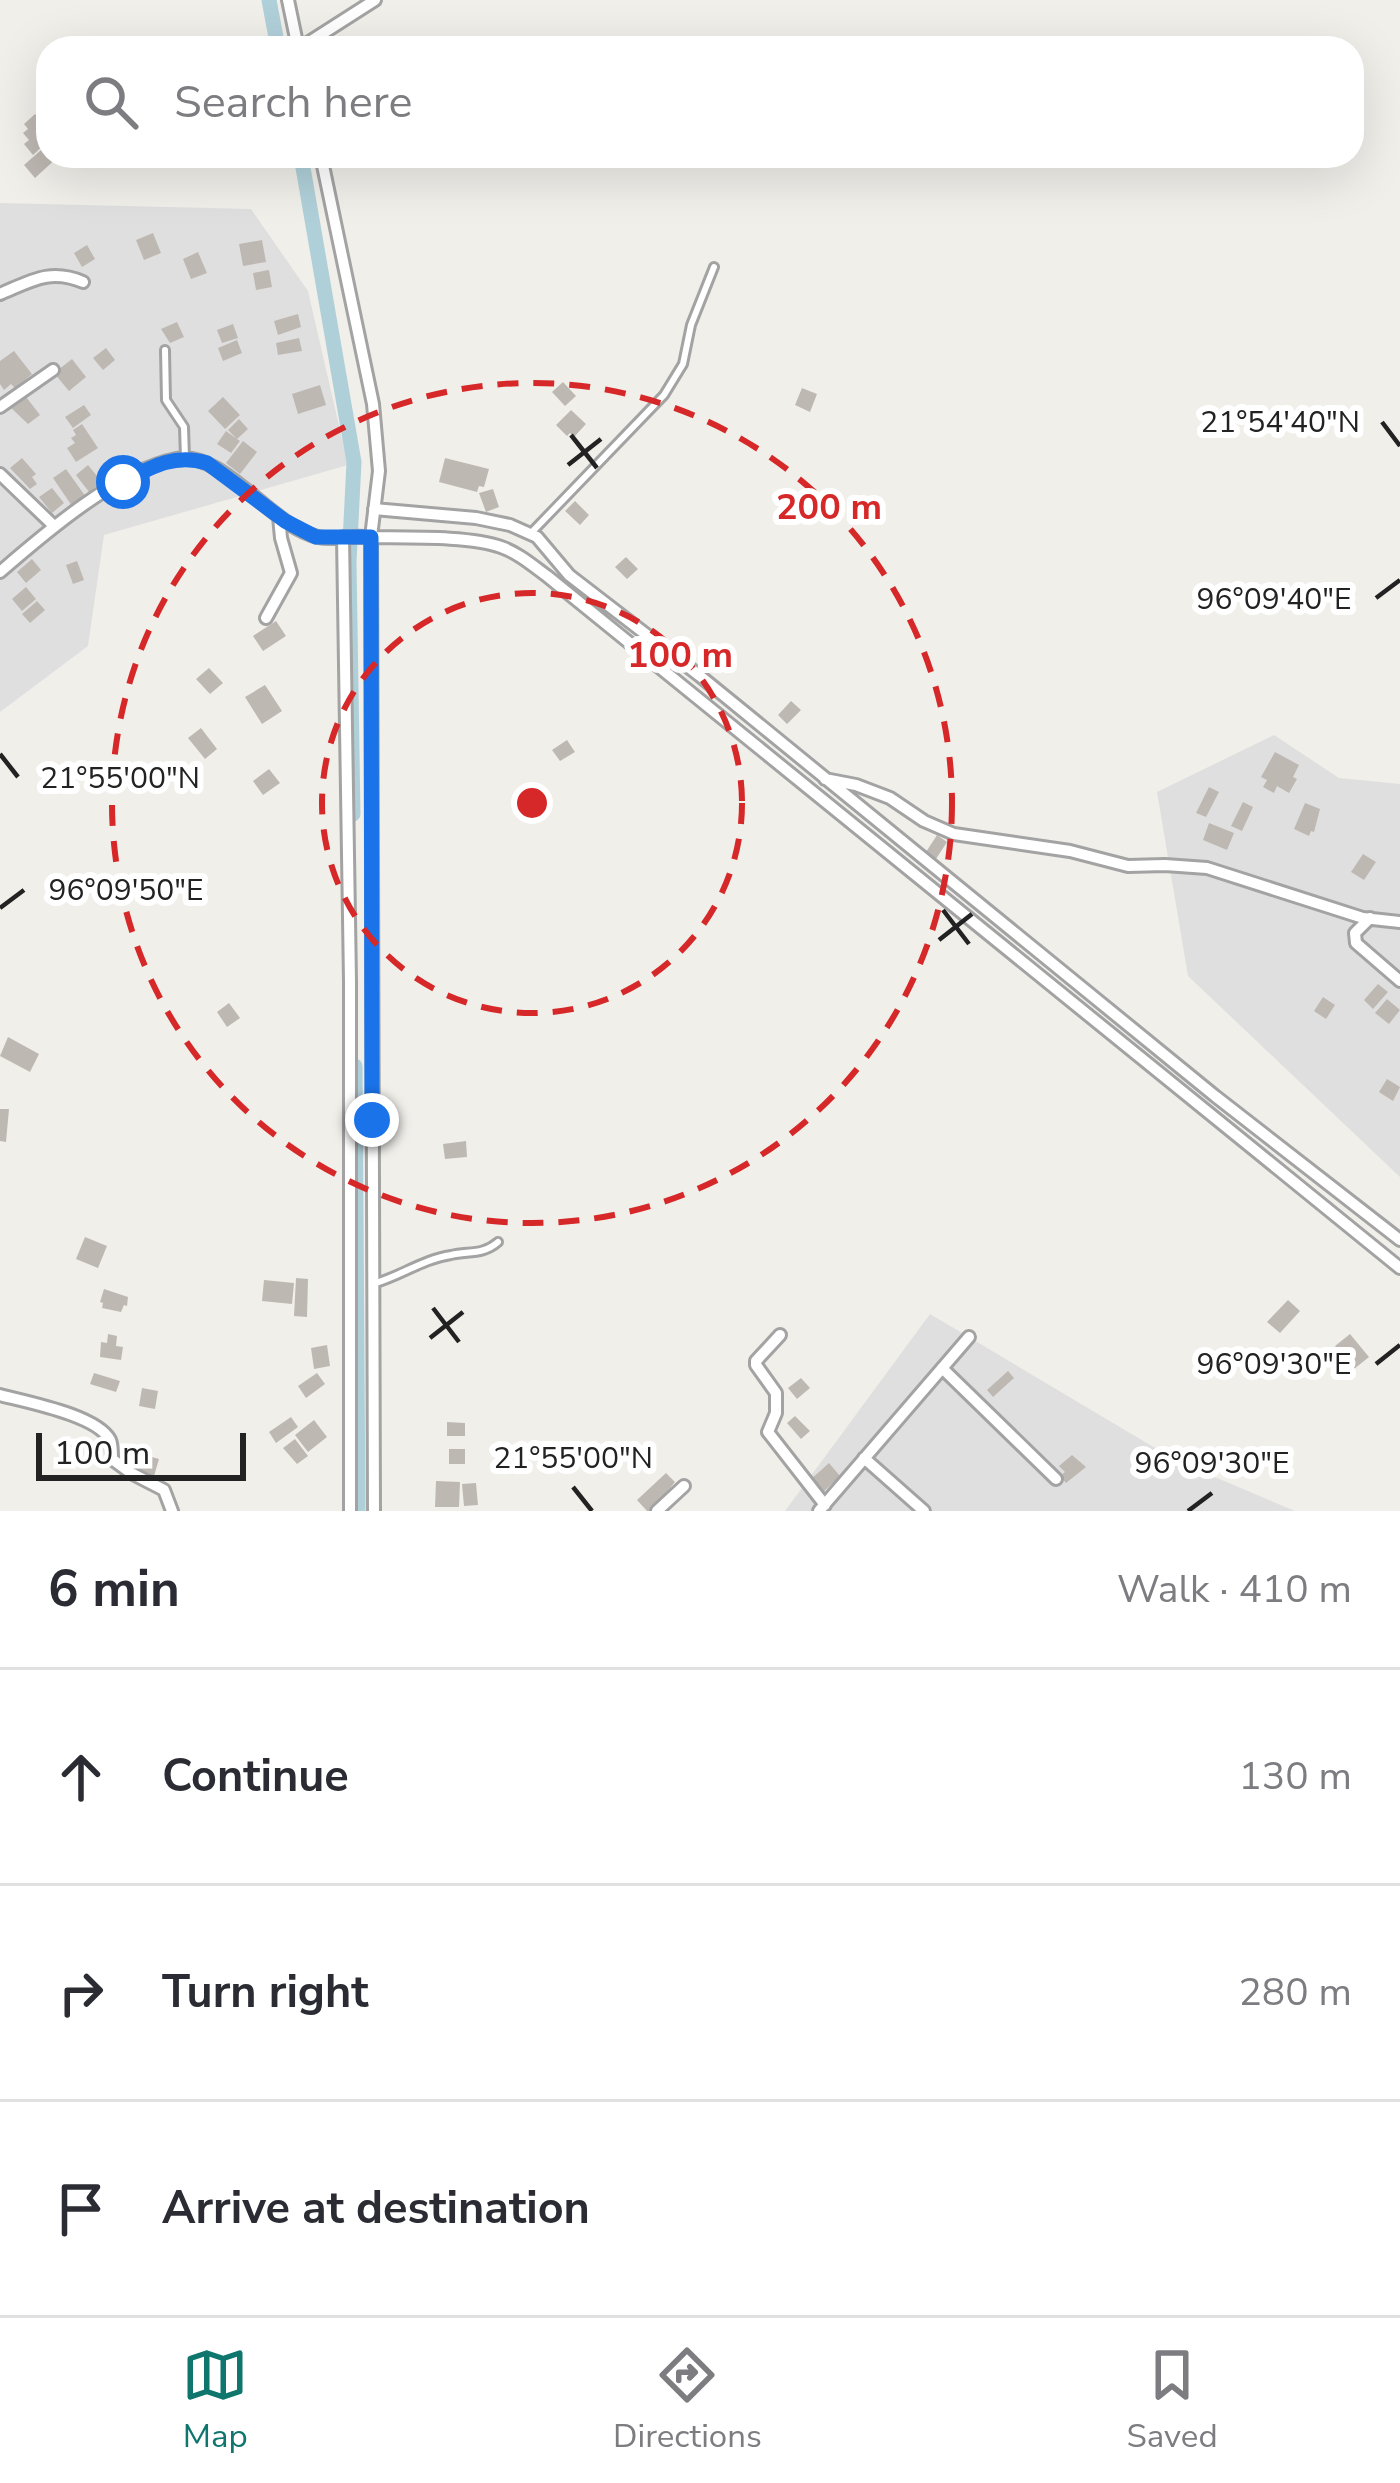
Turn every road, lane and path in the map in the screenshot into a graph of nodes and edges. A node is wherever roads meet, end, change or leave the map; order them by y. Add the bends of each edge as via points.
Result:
1 (288, 0) edge
2 (375, 0) edge
3 (296, 36) edge
4 (318, 36) edge
5 (324, 168) edge
6 (713, 267) dead end
7 (83, 282) dead end
8 (0, 293) edge
9 (166, 350) dead end
10 (53, 370) dead end
11 (0, 407) edge
12 (185, 458) junction
13 (0, 474) edge
14 (374, 509) junction
15 (279, 517) junction
16 (53, 525) junction
17 (531, 533) junction
18 (348, 537) junction
19 (369, 537) junction
20 (0, 572) edge
21 (266, 618) dead end
22 (825, 779) junction
23 (1370, 918) junction
24 (1400, 922) edge
25 (1400, 981) edge
26 (1400, 1240) edge
27 (498, 1242) dead end
28 (1400, 1268) edge
29 (373, 1284) junction
30 (780, 1335) dead end
31 (969, 1337) dead end
32 (942, 1368) junction
33 (0, 1395) edge
34 (864, 1458) junction
35 (1056, 1479) dead end
36 (684, 1486) dead end
37 (822, 1508) edge
38 (172, 1511) edge
39 (350, 1511) edge
40 (374, 1511) edge
41 (657, 1511) edge
42 (924, 1511) edge

1 - 3 street
2 - 4 street
5 - 14 street via 373,404
6 - 17 lane via 683,364 664,394
7 - 8 street via 50,275
9 - 12 lane via 166,400 184,427
10 - 11 street
12 - 15 street via 207,463
12 - 16 street via 150,468
13 - 16 street
14 - 17 street via 476,518
14 - 19 street
15 - 18 street via 316,537
15 - 21 street via 291,573
16 - 20 street
17 - 22 street via 569,575
18 - 19 street
18 - 39 street
19 - 28 street via 461,540 524,559
19 - 29 street
22 - 23 street via 890,798 954,834 1128,866 1207,868
22 - 26 street
23 - 24 street
23 - 25 street via 1354,933 1356,943
27 - 29 lane
29 - 40 street
30 - 37 street via 756,1361 776,1393 768,1432
31 - 32 street
32 - 34 street
32 - 35 street
33 - 38 street via 96,1426 112,1459 164,1490
34 - 37 street
34 - 42 street
36 - 41 street

